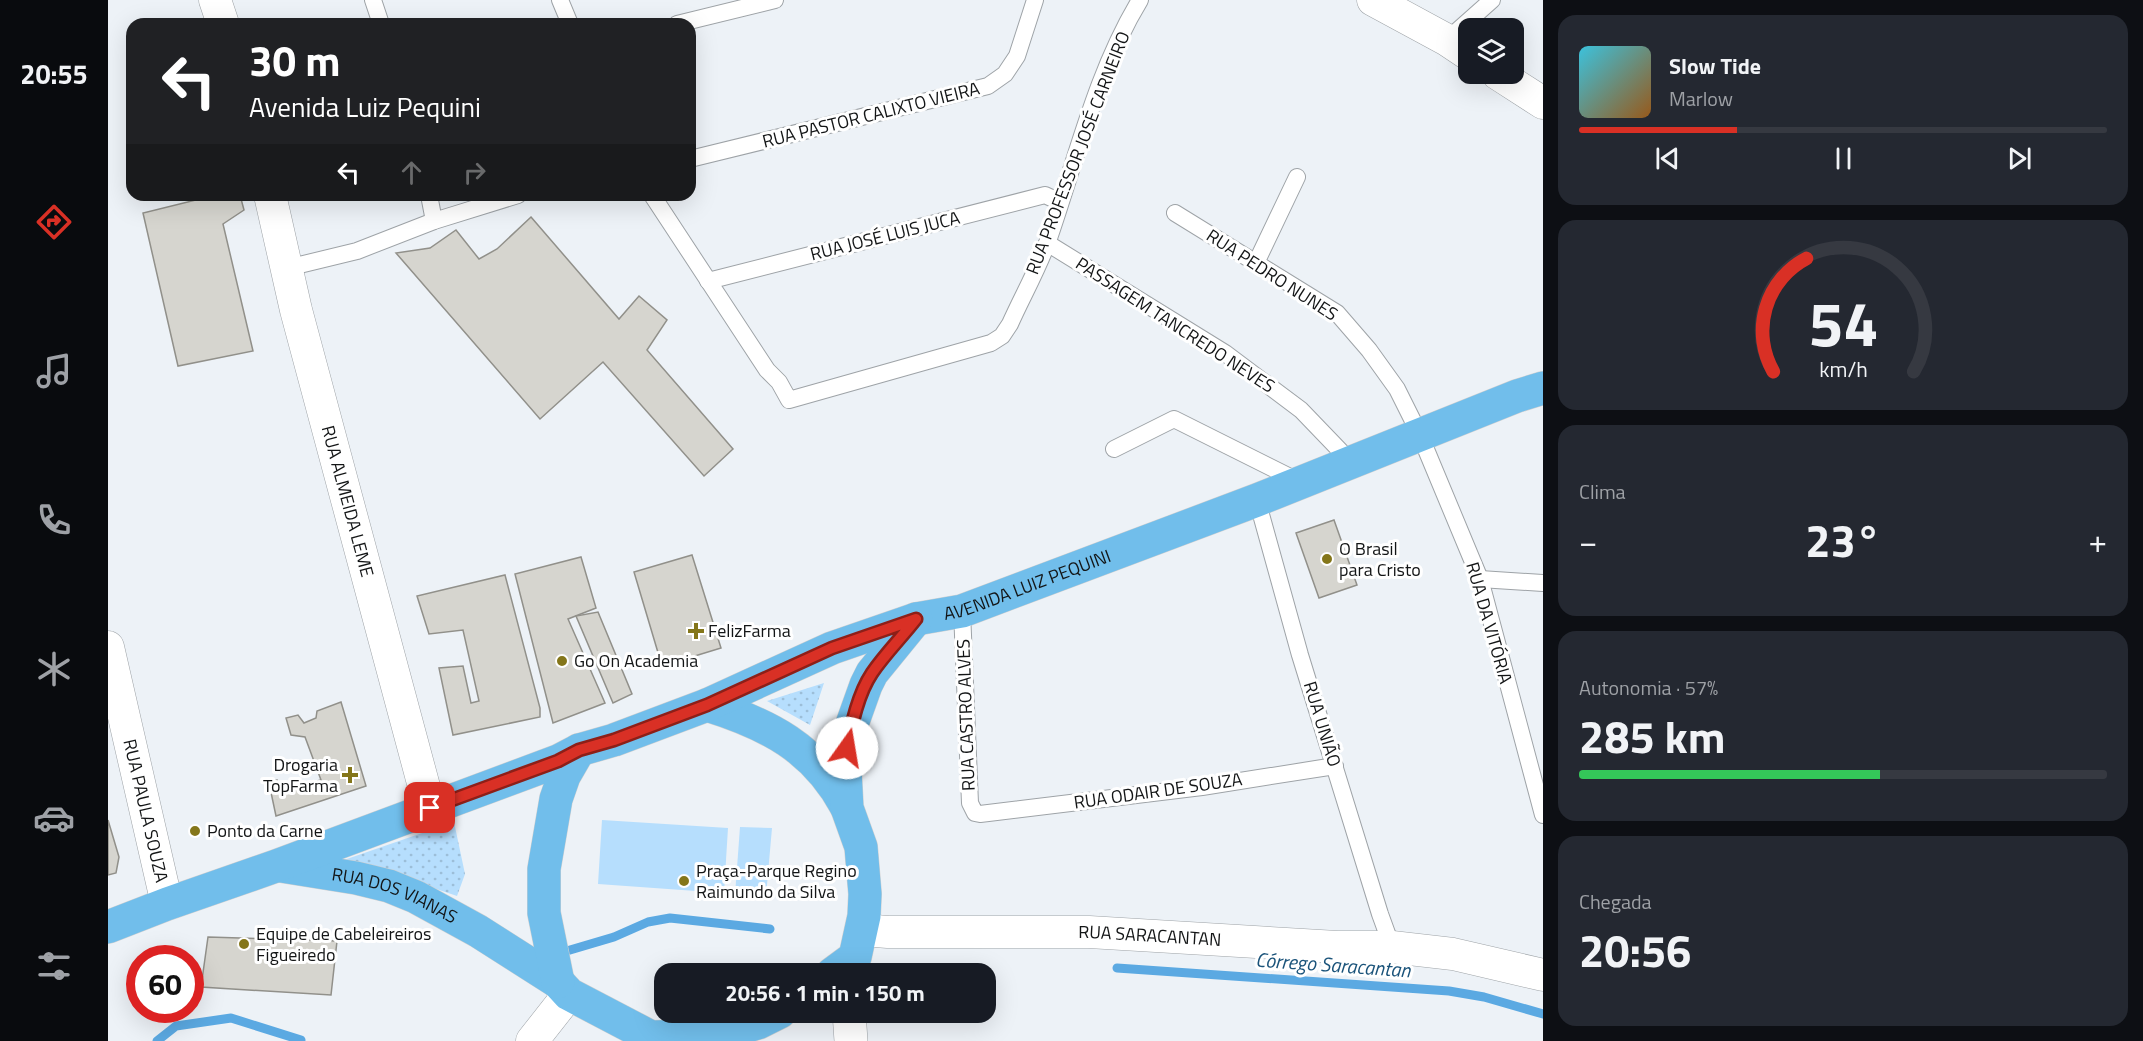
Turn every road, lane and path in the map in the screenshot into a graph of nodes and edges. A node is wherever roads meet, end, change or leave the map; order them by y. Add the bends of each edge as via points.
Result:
1 (215, 0) edge
2 (373, 0) edge
3 (560, 0) edge
4 (775, 0) edge
5 (1035, 0) edge
6 (1140, 0) edge
7 (1375, 0) edge
8 (1492, 0) edge
9 (221, 18) edge
10 (379, 18) edge
11 (568, 18) edge
12 (1479, 18) edge
13 (696, 19) edge
14 (1458, 47) edge
15 (1514, 84) edge
16 (1543, 103) edge
17 (696, 158) edge
18 (1297, 177) dead end
19 (271, 201) edge
20 (430, 201) edge
21 (499, 201) edge
22 (656, 201) edge
23 (1060, 202) junction
24 (1175, 213) dead end
25 (434, 221) junction
26 (1047, 243) junction
27 (1256, 263) junction
28 (287, 268) junction
29 (708, 281) junction
30 (1543, 388) edge
31 (1420, 435) junction
32 (1114, 449) dead end
33 (1350, 462) junction
34 (1300, 482) junction
35 (1257, 500) junction
36 (1480, 579) junction
37 (1543, 583) edge
38 (962, 611) junction
39 (916, 619) junction
40 (108, 647) edge
41 (707, 705) junction
42 (579, 750) junction
43 (1335, 766) junction
44 (430, 808) junction
45 (847, 808) junction
46 (980, 814) joint
47 (1543, 815) edge
48 (276, 866) junction
49 (167, 903) junction
50 (108, 927) edge
51 (1392, 947) junction
52 (850, 959) edge
53 (1543, 975) edge
54 (564, 988) junction
55 (758, 1023) edge
56 (850, 1023) edge
57 (655, 1039) edge
58 (532, 1041) edge
59 (851, 1041) edge

1 - 9 street
2 - 10 lane
3 - 11 lane
4 - 13 lane
5 - 17 lane, RUA PASTOR CALIXTO VIEIRA via 1017,56 1005,74 988,86
6 - 23 lane, RUA PROFESSOR JOSÉ CARNEIRO via 1107,69
7 - 14 street
8 - 12 lane
15 - 16 street
18 - 27 lane
19 - 28 street, RUA ALMEIDA LEME
20 - 25 lane
21 - 25 lane
22 - 29 lane, RUA PROFESSOR JOSÉ CARNEIRO
23 - 26 lane, RUA PROFESSOR JOSÉ CARNEIRO
23 - 29 lane, RUA JOSÉ LUIS JUCA via 1046,195
24 - 27 lane, RUA PEDRO NUNES
25 - 28 lane via 357,251
26 - 29 lane, RUA PROFESSOR JOSÉ CARNEIRO via 1010,324 991,344 789,400
26 - 33 lane, PASSAGEM TANCREDO NEVES via 1225,353 1301,410
27 - 31 lane, RUA PEDRO NUNES via 1336,313 1397,389
28 - 44 street, RUA ALMEIDA LEME
30 - 31 main road, AVENIDA LUIZ PEQUINI
31 - 33 main road, AVENIDA LUIZ PEQUINI
31 - 36 lane, RUA DA VITÓRIA
32 - 34 lane via 1174,419
33 - 34 main road, AVENIDA LUIZ PEQUINI
34 - 35 main road, AVENIDA LUIZ PEQUINI
35 - 38 main road, AVENIDA LUIZ PEQUINI
35 - 43 lane, RUA UNIÃO
36 - 37 lane
36 - 47 lane, RUA DA VITÓRIA
38 - 39 main road, AVENIDA LUIZ PEQUINI
38 - 46 lane, RUA CASTRO ALVES via 970,803 975,813
39 - 41 main road, AVENIDA LUIZ PEQUINI via 832,648
39 - 45 main road via 866,685 847,748
40 - 49 street, RUA PAULA SOUZA
41 - 42 main road, AVENIDA LUIZ PEQUINI
41 - 45 main road via 768,728 799,748 827,775
42 - 44 main road, AVENIDA LUIZ PEQUINI
42 - 54 main road via 556,799 544,869 544,913
43 - 46 lane, RUA ODAIR DE SOUZA
43 - 51 lane, RUA UNIÃO
44 - 48 main road, AVENIDA LUIZ PEQUINI
45 - 52 main road via 861,847 865,894
48 - 49 main road, RUA DOS VIANAS
48 - 54 main road, RUA DOS VIANAS via 356,878 416,897 478,931
49 - 50 main road, RUA DOS VIANAS
51 - 52 street, RUA SARACANTAN via 1089,932 888,932
51 - 53 street, RUA SARACANTAN via 1453,954
54 - 57 main road, RUA DOS VIANAS
54 - 58 street
55 - 57 main road via 730,1031
56 - 59 street

